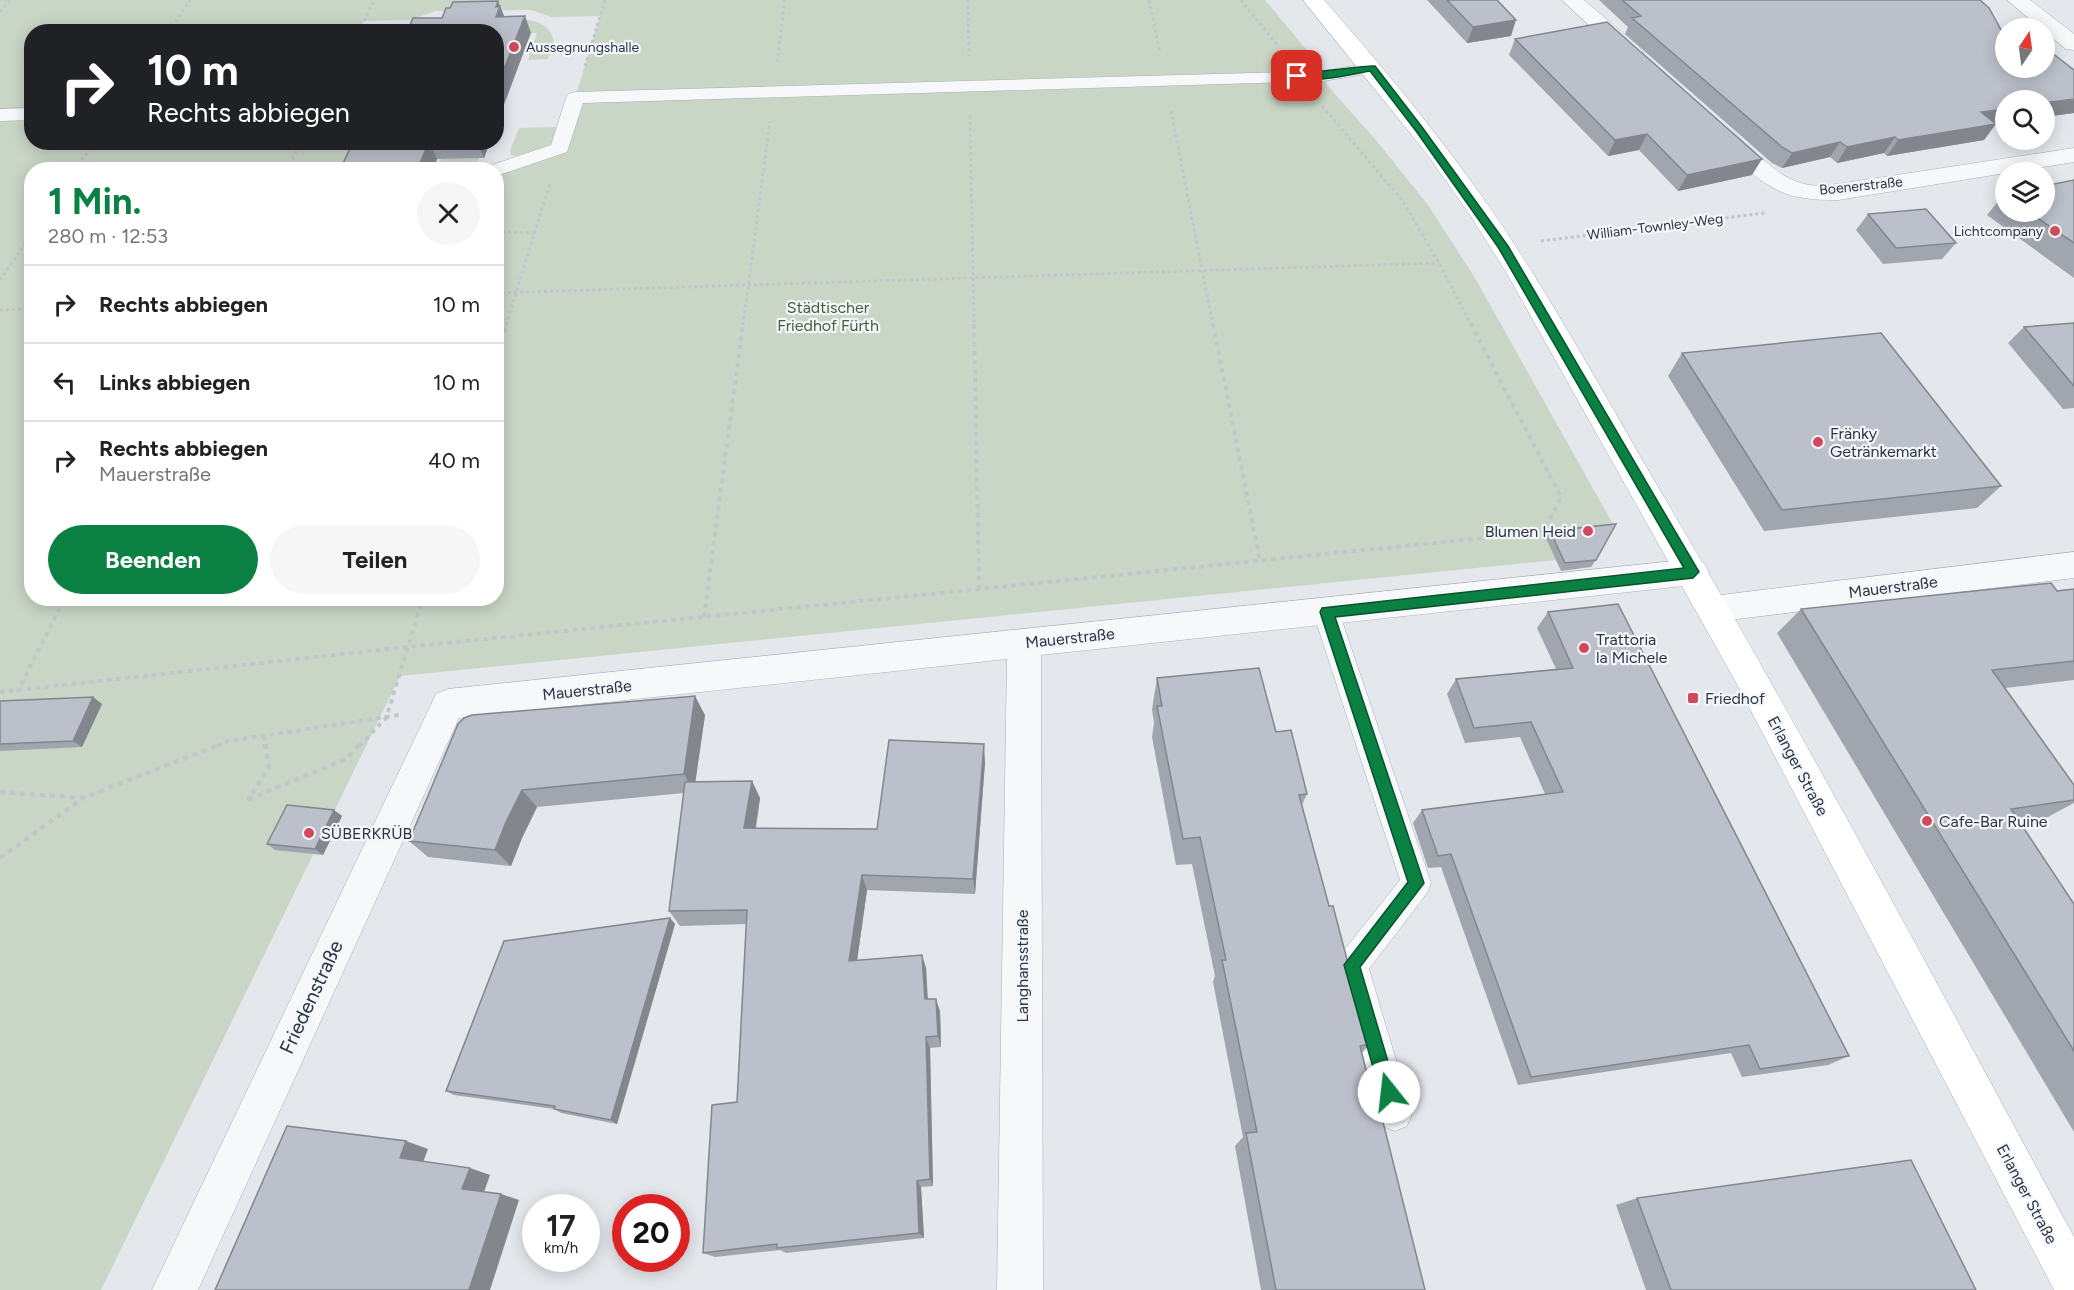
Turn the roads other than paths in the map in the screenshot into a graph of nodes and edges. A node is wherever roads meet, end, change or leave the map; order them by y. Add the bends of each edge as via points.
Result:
1 (1313, 0) edge
2 (1572, 0) edge
3 (2017, 0) edge
4 (2074, 44) edge
5 (1372, 68) junction
6 (1650, 70) edge
7 (24, 114) edge
8 (0, 115) edge
9 (1711, 124) edge
10 (2074, 155) edge
11 (504, 167) edge
12 (2074, 565) edge
13 (1693, 572) junction
14 (1713, 609) junction
15 (1326, 612) junction
16 (1024, 643) junction
17 (448, 704) joint
18 (1395, 1114) dead end
19 (2074, 1282) edge
20 (175, 1290) edge
21 (1020, 1290) edge

1 - 5 main road, Erlanger Straße
2 - 6 street
3 - 4 street
5 - 11 lane via 1323,76 575,98 560,148
5 - 13 main road, Erlanger Straße via 1502,246
7 - 8 lane
9 - 10 street, Boenerstraße via 1763,170 1802,192 1838,192
12 - 14 street, Mauerstraße
13 - 14 main road, Erlanger Straße
13 - 15 street, Mauerstraße
14 - 19 main road, Erlanger Straße
15 - 16 street, Mauerstraße
15 - 18 lane via 1416,883 1352,965
16 - 17 street, Mauerstraße
16 - 21 street, Langhansstraße
17 - 20 street, Friedenstraße

